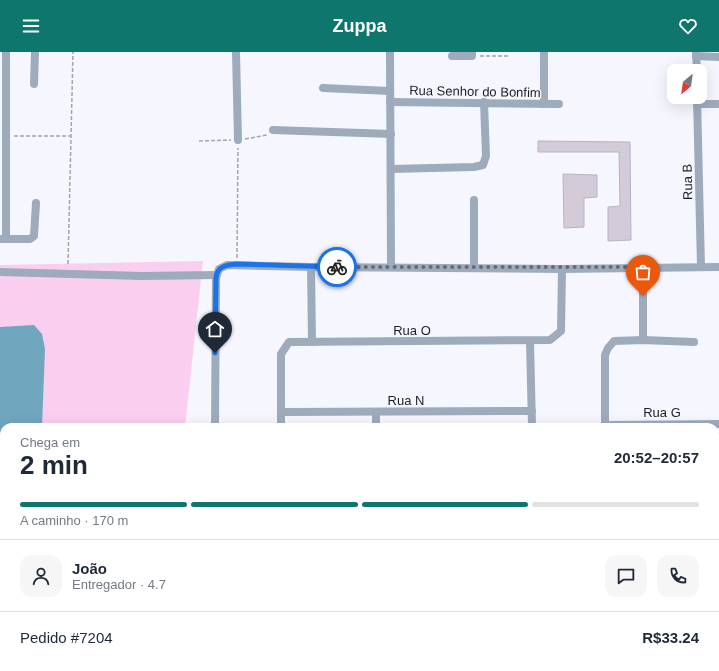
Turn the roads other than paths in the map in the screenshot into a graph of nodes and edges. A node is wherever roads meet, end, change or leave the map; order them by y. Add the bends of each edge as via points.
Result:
1 (6, 52) edge
2 (35, 52) edge
3 (236, 52) edge
4 (390, 52) edge
5 (544, 52) edge
6 (472, 54) edge
7 (696, 54) edge
8 (452, 56) dead end
9 (719, 56) edge
10 (34, 84) dead end
11 (323, 88) dead end
12 (390, 91) junction
13 (390, 102) junction
14 (484, 102) junction
15 (707, 102) edge
16 (544, 104) junction
17 (559, 104) dead end
18 (697, 104) edge
19 (719, 104) edge
20 (273, 130) dead end
21 (391, 134) junction
22 (238, 140) road end
23 (391, 169) junction
24 (474, 200) dead end
25 (36, 203) dead end
26 (3, 239) edge
27 (391, 266) junction
28 (701, 266) junction
29 (311, 267) junction
30 (474, 267) junction
31 (643, 267) junction
32 (719, 267) edge
33 (562, 269) junction
34 (0, 272) edge
35 (218, 272) junction
36 (643, 340) junction
37 (530, 341) junction
38 (312, 342) junction
39 (694, 342) dead end
40 (532, 411) junction
41 (281, 412) junction
42 (376, 412) junction
43 (215, 423) edge
44 (282, 423) edge
45 (376, 423) edge
46 (532, 423) edge
47 (605, 423) edge

1 - 26 street
2 - 10 street
3 - 22 street
4 - 12 street
5 - 16 street
6 - 8 street
7 - 9 street
11 - 12 street
12 - 13 street
13 - 14 street, Rua Senhor do Bonfim
13 - 21 street
14 - 16 street, Rua Senhor do Bonfim
14 - 23 street via 486,156 483,165
15 - 19 street
16 - 17 street, Rua Senhor do Bonfim
18 - 28 street, Rua B
20 - 21 street
21 - 23 street
23 - 27 street
24 - 30 street
25 - 26 street via 34,236 30,239
27 - 29 street
27 - 30 street
28 - 31 street
28 - 32 street
29 - 35 street via 237,264 227,265
29 - 38 street
30 - 33 street
31 - 33 street
31 - 36 street
33 - 37 street, Rua O via 561,331 550,340
34 - 35 street via 142,276
35 - 43 street
36 - 39 street
36 - 47 street via 611,344 605,355
37 - 38 street, Rua O
37 - 40 street
38 - 41 street, Rua O via 289,342 283,348
40 - 42 street, Rua N
40 - 46 street
41 - 42 street, Rua N
41 - 44 street
42 - 45 street

